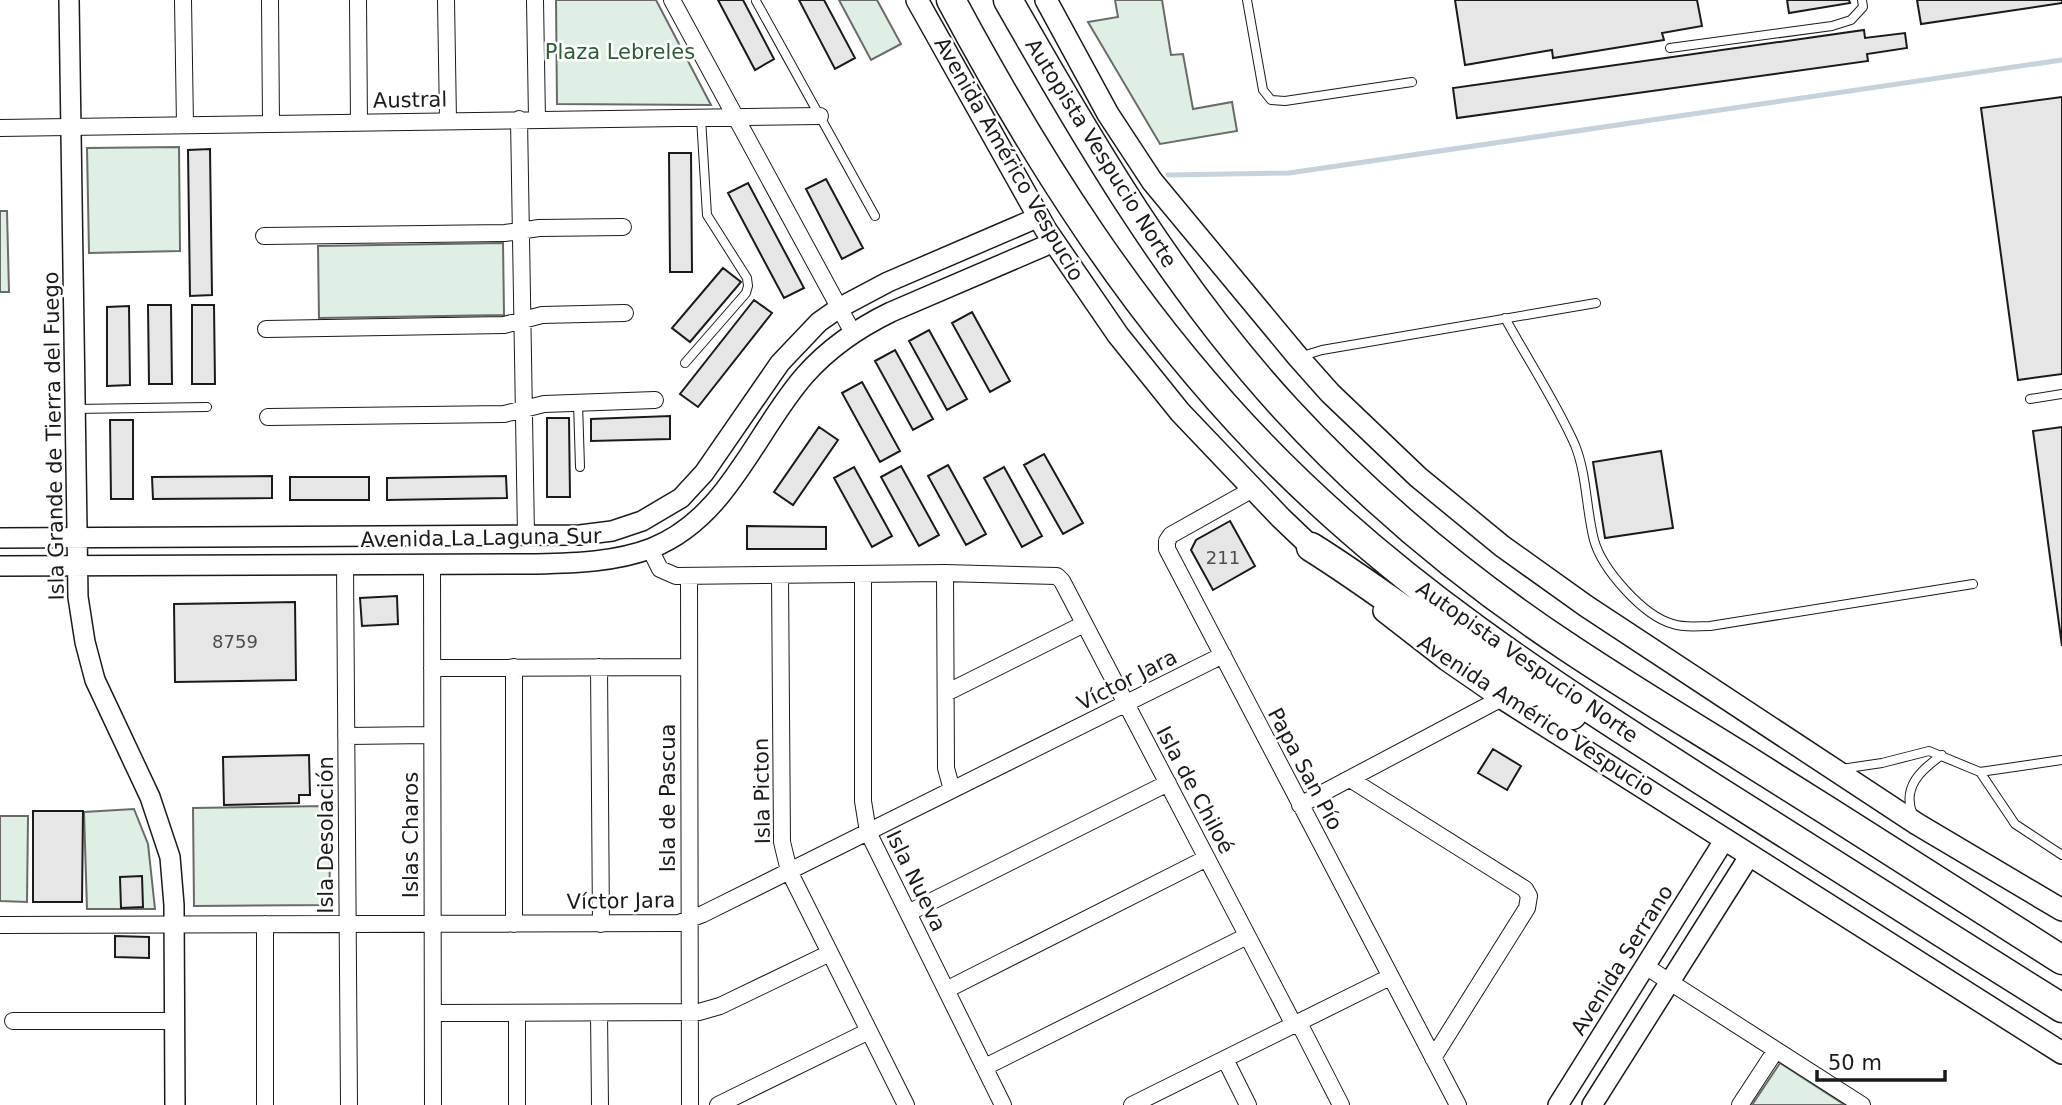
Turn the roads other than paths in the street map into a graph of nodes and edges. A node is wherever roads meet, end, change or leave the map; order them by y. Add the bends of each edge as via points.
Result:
1 (69, 0) edge
2 (183, 0) edge
3 (270, 0) edge
4 (358, 0) edge
5 (446, 0) edge
6 (535, 0) edge
7 (672, 0) edge
8 (917, 0) edge
9 (951, 0) edge
10 (1008, 0) edge
11 (1046, 0) edge
12 (1247, 0) edge
13 (1862, 0) edge
14 (756, 1) edge
15 (1670, 48) dead end
16 (1412, 82) dead end
17 (701, 116) junction
18 (734, 116) junction
19 (820, 116) junction
20 (519, 119) junction
21 (537, 119) junction
22 (448, 120) junction
23 (359, 122) junction
24 (271, 123) junction
25 (185, 125) junction
26 (72, 127) junction
27 (0, 128) edge
28 (875, 216) dead end
29 (1039, 217) junction
30 (623, 227) dead end
31 (521, 230) junction
32 (264, 236) dead end
33 (1054, 242) junction
34 (1596, 303) dead end
35 (839, 307) junction
36 (625, 313) dead end
37 (1504, 318) junction
38 (523, 320) junction
39 (266, 329) dead end
40 (853, 333) junction
41 (1298, 358) junction
42 (685, 363) dead end
43 (2062, 394) edge
44 (2030, 399) dead end
45 (655, 400) dead end
46 (578, 403) junction
47 (207, 407) dead end
48 (75, 409) junction
49 (524, 409) junction
50 (268, 417) dead end
51 (580, 467) dead end
52 (1252, 489) junction
53 (526, 536) junction
54 (0, 538) edge
55 (76, 538) junction
56 (1311, 547) junction
57 (650, 549) junction
58 (345, 564) junction
59 (432, 564) junction
60 (0, 566) edge
61 (76, 566) junction
62 (945, 573) junction
63 (863, 574) junction
64 (780, 575) junction
65 (689, 576) junction
66 (1973, 584) dead end
67 (1084, 624) junction
68 (1223, 655) junction
69 (514, 667) junction
70 (599, 667) junction
71 (689, 667) junction
72 (432, 668) junction
73 (946, 693) junction
74 (1502, 698) junction
75 (1126, 704) junction
76 (432, 735) junction
77 (346, 736) junction
78 (1637, 739) junction
79 (1942, 755) junction
80 (2062, 760) edge
81 (1837, 770) junction
82 (1980, 772) junction
83 (1350, 779) junction
84 (1168, 783) junction
85 (952, 790) junction
86 (1300, 805) junction
87 (1917, 824) junction
88 (868, 832) junction
89 (1726, 839) junction
90 (1751, 855) junction
91 (2062, 855) edge
92 (1207, 859) junction
93 (789, 871) junction
94 (2062, 910) edge
95 (908, 913) junction
96 (690, 920) junction
97 (601, 923) junction
98 (265, 924) junction
99 (347, 924) junction
100 (433, 924) junction
101 (514, 924) junction
102 (0, 925) edge
103 (174, 925) junction
104 (1247, 936) junction
105 (830, 953) junction
106 (2062, 960) edge
107 (1645, 967) junction
108 (1390, 977) junction
109 (1669, 982) junction
110 (946, 990) junction
111 (2062, 1009) edge
112 (433, 1013) junction
113 (517, 1013) junction
114 (599, 1013) junction
115 (690, 1013) junction
116 (13, 1021) dead end
117 (175, 1021) junction
118 (1296, 1024) junction
119 (869, 1031) junction
120 (1776, 1051) junction
121 (2062, 1053) edge
122 (1433, 1058) junction
123 (1225, 1059) junction
124 (985, 1068) junction
125 (1151, 1101) edge
126 (175, 1105) edge
127 (265, 1105) edge
128 (349, 1105) edge
129 (433, 1105) edge
130 (517, 1105) edge
131 (600, 1105) edge
132 (690, 1105) edge
133 (718, 1105) edge
134 (906, 1105) edge
135 (1003, 1105) edge
136 (1132, 1105) edge
137 (1248, 1105) edge
138 (1341, 1105) edge
139 (1458, 1105) edge
140 (1558, 1105) edge
141 (1592, 1105) edge
142 (1741, 1105) edge
143 (1862, 1105) edge

1 - 26 street, Isla Grande de Tierra del Fuego
2 - 25 street
3 - 24 street
4 - 23 street
5 - 22 street
6 - 21 street
7 - 18 street
8 - 29 main road, Avenida Américo Vespucio
9 - 78 highway, Autopista Vespucio Norte via 1087,231 1224,405 1291,475 1395,569 1501,649
10 - 106 highway, Autopista Vespucio Norte via 1108,171 1170,265 1251,370 1359,482 1476,582 1569,648
11 - 41 main road via 1143,169
12 - 16 lane via 1263,90 1271,100 1285,102
13 - 15 lane via 1863,7 1851,20 1832,26
14 - 19 lane
17 - 18 street, Austral
17 - 21 street, Austral
17 - 42 lane via 707,215 748,286
18 - 19 street, Austral
18 - 35 street
19 - 28 lane
20 - 21 street, Austral
20 - 22 street, Austral
20 - 31 street
22 - 23 street, Austral
23 - 24 street, Austral
24 - 25 street, Austral
25 - 26 street, Austral
26 - 27 street, Austral
26 - 48 street, Isla Grande de Tierra del Fuego
29 - 33 main road, Avenida Américo Vespucio
29 - 35 street, Avenida La Laguna Sur
30 - 31 street
31 - 32 street
31 - 38 street
33 - 40 street, Avenida La Laguna Sur
33 - 52 main road, Avenida Américo Vespucio via 1146,372
34 - 37 lane
35 - 40 street
35 - 53 street, Avenida La Laguna Sur via 780,363 704,473 669,507 612,531
36 - 38 street via 541,315
37 - 41 lane
37 - 66 lane via 1576,449 1601,557 1620,584 1656,616 1679,626 1710,626
38 - 39 street via 504,325
38 - 49 street
40 - 57 street, Avenida La Laguna Sur via 805,375 716,502 683,531
41 - 81 main road via 1402,463 1502,546
43 - 44 lane
45 - 46 street
46 - 49 street
46 - 51 lane
47 - 48 lane
48 - 55 street, Isla Grande de Tierra del Fuego
49 - 50 street via 504,414
49 - 53 street
52 - 56 main road, Avenida Américo Vespucio
52 - 68 street, Papa San Pío via 1171,535 1166,545
53 - 55 street, Avenida La Laguna Sur
54 - 55 street, Avenida La Laguna Sur
55 - 61 street, Isla Grande de Tierra del Fuego
56 - 74 main road, Avenida Américo Vespucio via 1410,632
56 - 78 highway via 1528,693
57 - 59 street, Avenida La Laguna Sur via 570,563
57 - 65 street via 664,572
58 - 59 street, Avenida La Laguna Sur
58 - 61 street, Avenida La Laguna Sur
58 - 77 street, Isla Desolación
59 - 72 street, Islas Charos
60 - 61 street, Avenida La Laguna Sur
61 - 103 street, Isla Grande de Tierra del Fuego via 81,618 95,680 165,837 172,871
62 - 63 street
62 - 67 street, Isla de Chiloé via 1057,576
62 - 73 street
63 - 64 street
63 - 88 street, Isla Nueva via 863,801
64 - 65 street
64 - 93 street, Isla Picton via 782,842
65 - 71 street, Isla de Pascua
67 - 73 street
67 - 75 street, Isla de Chiloé
68 - 75 street, Víctor Jara
68 - 86 street, Papa San Pío
69 - 70 street
69 - 72 street
69 - 101 street
70 - 71 street
70 - 97 street
71 - 96 street, Isla de Pascua
72 - 76 street, Islas Charos
73 - 85 street via 946,774
74 - 83 street
74 - 89 main road, Avenida Américo Vespucio
75 - 84 street, Isla de Chiloé
75 - 85 street, Víctor Jara
76 - 77 street
76 - 100 street, Islas Charos
77 - 99 street, Isla Desolación
78 - 111 highway, Autopista Vespucio Norte
79 - 81 lane via 1930,751
79 - 82 lane
79 - 87 lane via 1923,768 1912,785 1910,808
80 - 82 lane
81 - 87 main road
82 - 91 lane via 2015,824
83 - 86 street
83 - 122 street via 1529,896 1527,908
84 - 92 street, Isla de Chiloé
84 - 95 street
85 - 88 street, Víctor Jara
86 - 108 street, Papa San Pío
87 - 94 main road
88 - 93 street, Víctor Jara
88 - 95 street, Isla Nueva
89 - 90 main road, Avenida Américo Vespucio
89 - 107 street, Avenida Serrano
90 - 109 street
90 - 121 main road, Avenida Américo Vespucio
92 - 104 street, Isla de Chiloé
92 - 110 street
93 - 96 street, Víctor Jara
93 - 105 street, Isla Picton
95 - 110 street, Isla Nueva
96 - 97 street, Víctor Jara
96 - 115 street, Isla de Pascua
97 - 101 street, Víctor Jara
98 - 99 street, Víctor Jara
98 - 103 street, Víctor Jara
98 - 127 street
99 - 100 street, Víctor Jara
99 - 128 street, Isla Desolación
100 - 101 street, Víctor Jara
100 - 112 street, Islas Charos
102 - 103 street, Víctor Jara
103 - 117 street, Isla Grande de Tierra del Fuego
104 - 118 street, Isla de Chiloé
104 - 124 street
105 - 115 street via 720,1006
105 - 119 street, Isla Picton
107 - 109 street
107 - 140 street, Avenida Serrano
108 - 118 street
108 - 122 street, Papa San Pío
109 - 120 street
109 - 141 street
110 - 124 street, Isla Nueva
112 - 113 street
112 - 129 street, Islas Charos
113 - 114 street
113 - 130 street
114 - 115 street
114 - 131 street
115 - 132 street, Isla de Pascua
116 - 117 street
117 - 126 street, Isla Grande de Tierra del Fuego
118 - 123 street
118 - 138 street, Isla de Chiloé
119 - 133 street
119 - 134 street, Isla Picton
120 - 142 street
120 - 143 street
122 - 139 street, Papa San Pío
123 - 125 street
123 - 137 street
124 - 135 street, Isla Nueva
125 - 136 street

